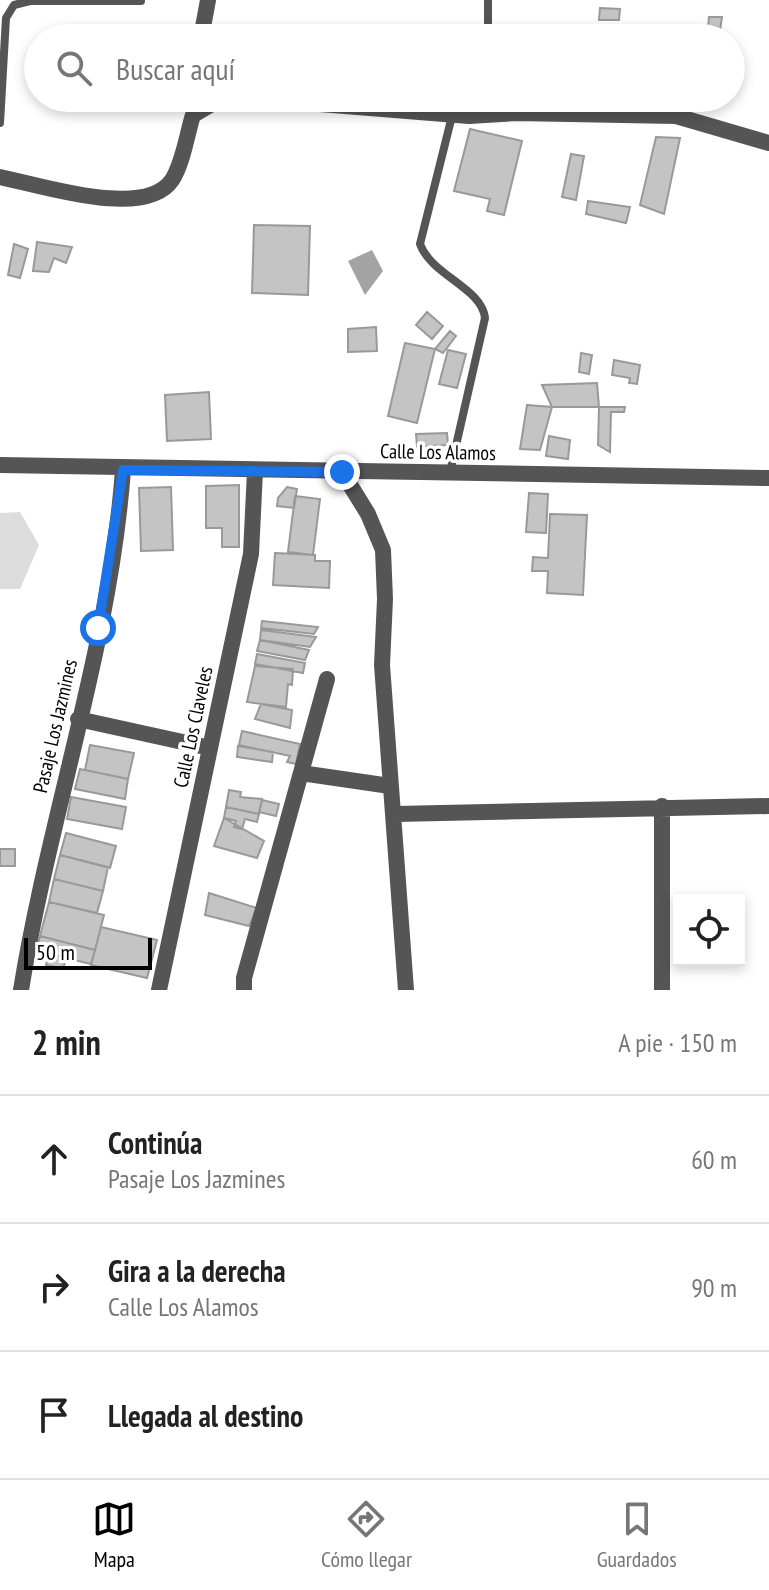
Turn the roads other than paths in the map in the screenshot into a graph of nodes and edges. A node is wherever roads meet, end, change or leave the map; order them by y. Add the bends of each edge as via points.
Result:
1 (208, 0) edge
2 (488, 0) edge
3 (141, 1) edge
4 (204, 24) edge
5 (488, 24) edge
6 (191, 112) edge
7 (406, 112) edge
8 (487, 112) edge
9 (452, 116) junction
10 (487, 116) junction
11 (0, 123) edge
12 (769, 143) edge
13 (0, 177) edge
14 (0, 465) edge
15 (123, 470) junction
16 (255, 471) junction
17 (342, 472) junction
18 (450, 473) junction
19 (769, 478) edge
20 (327, 679) dead end
21 (78, 719) junction
22 (210, 748) junction
23 (301, 773) junction
24 (390, 786) junction
25 (662, 806) junction
26 (769, 806) edge
27 (396, 814) junction
28 (21, 990) edge
29 (159, 990) edge
30 (244, 990) edge
31 (406, 990) edge
32 (662, 990) edge

1 - 4 street
2 - 5 lane
3 - 11 lane via 14,5 6,18
6 - 13 street via 173,179 152,197 120,200
7 - 9 street
8 - 10 lane
9 - 10 street
9 - 18 lane via 420,244 430,262 480,303 485,318
10 - 12 street via 676,116
14 - 15 street, Calle Los Alamos
15 - 16 street, Calle Los Alamos
15 - 21 street, Pasaje Los Jazmines
16 - 17 street, Calle Los Alamos
16 - 22 street, Calle Los Claveles via 251,554
17 - 18 street, Calle Los Alamos
17 - 24 street via 383,550 381,639
18 - 19 street, Calle Los Alamos
20 - 23 street
21 - 22 street
21 - 28 street, Pasaje Los Jazmines via 38,889
22 - 29 street, Calle Los Claveles
23 - 24 street
23 - 30 street
24 - 27 street
25 - 26 street
25 - 27 street
25 - 32 street
27 - 31 street

